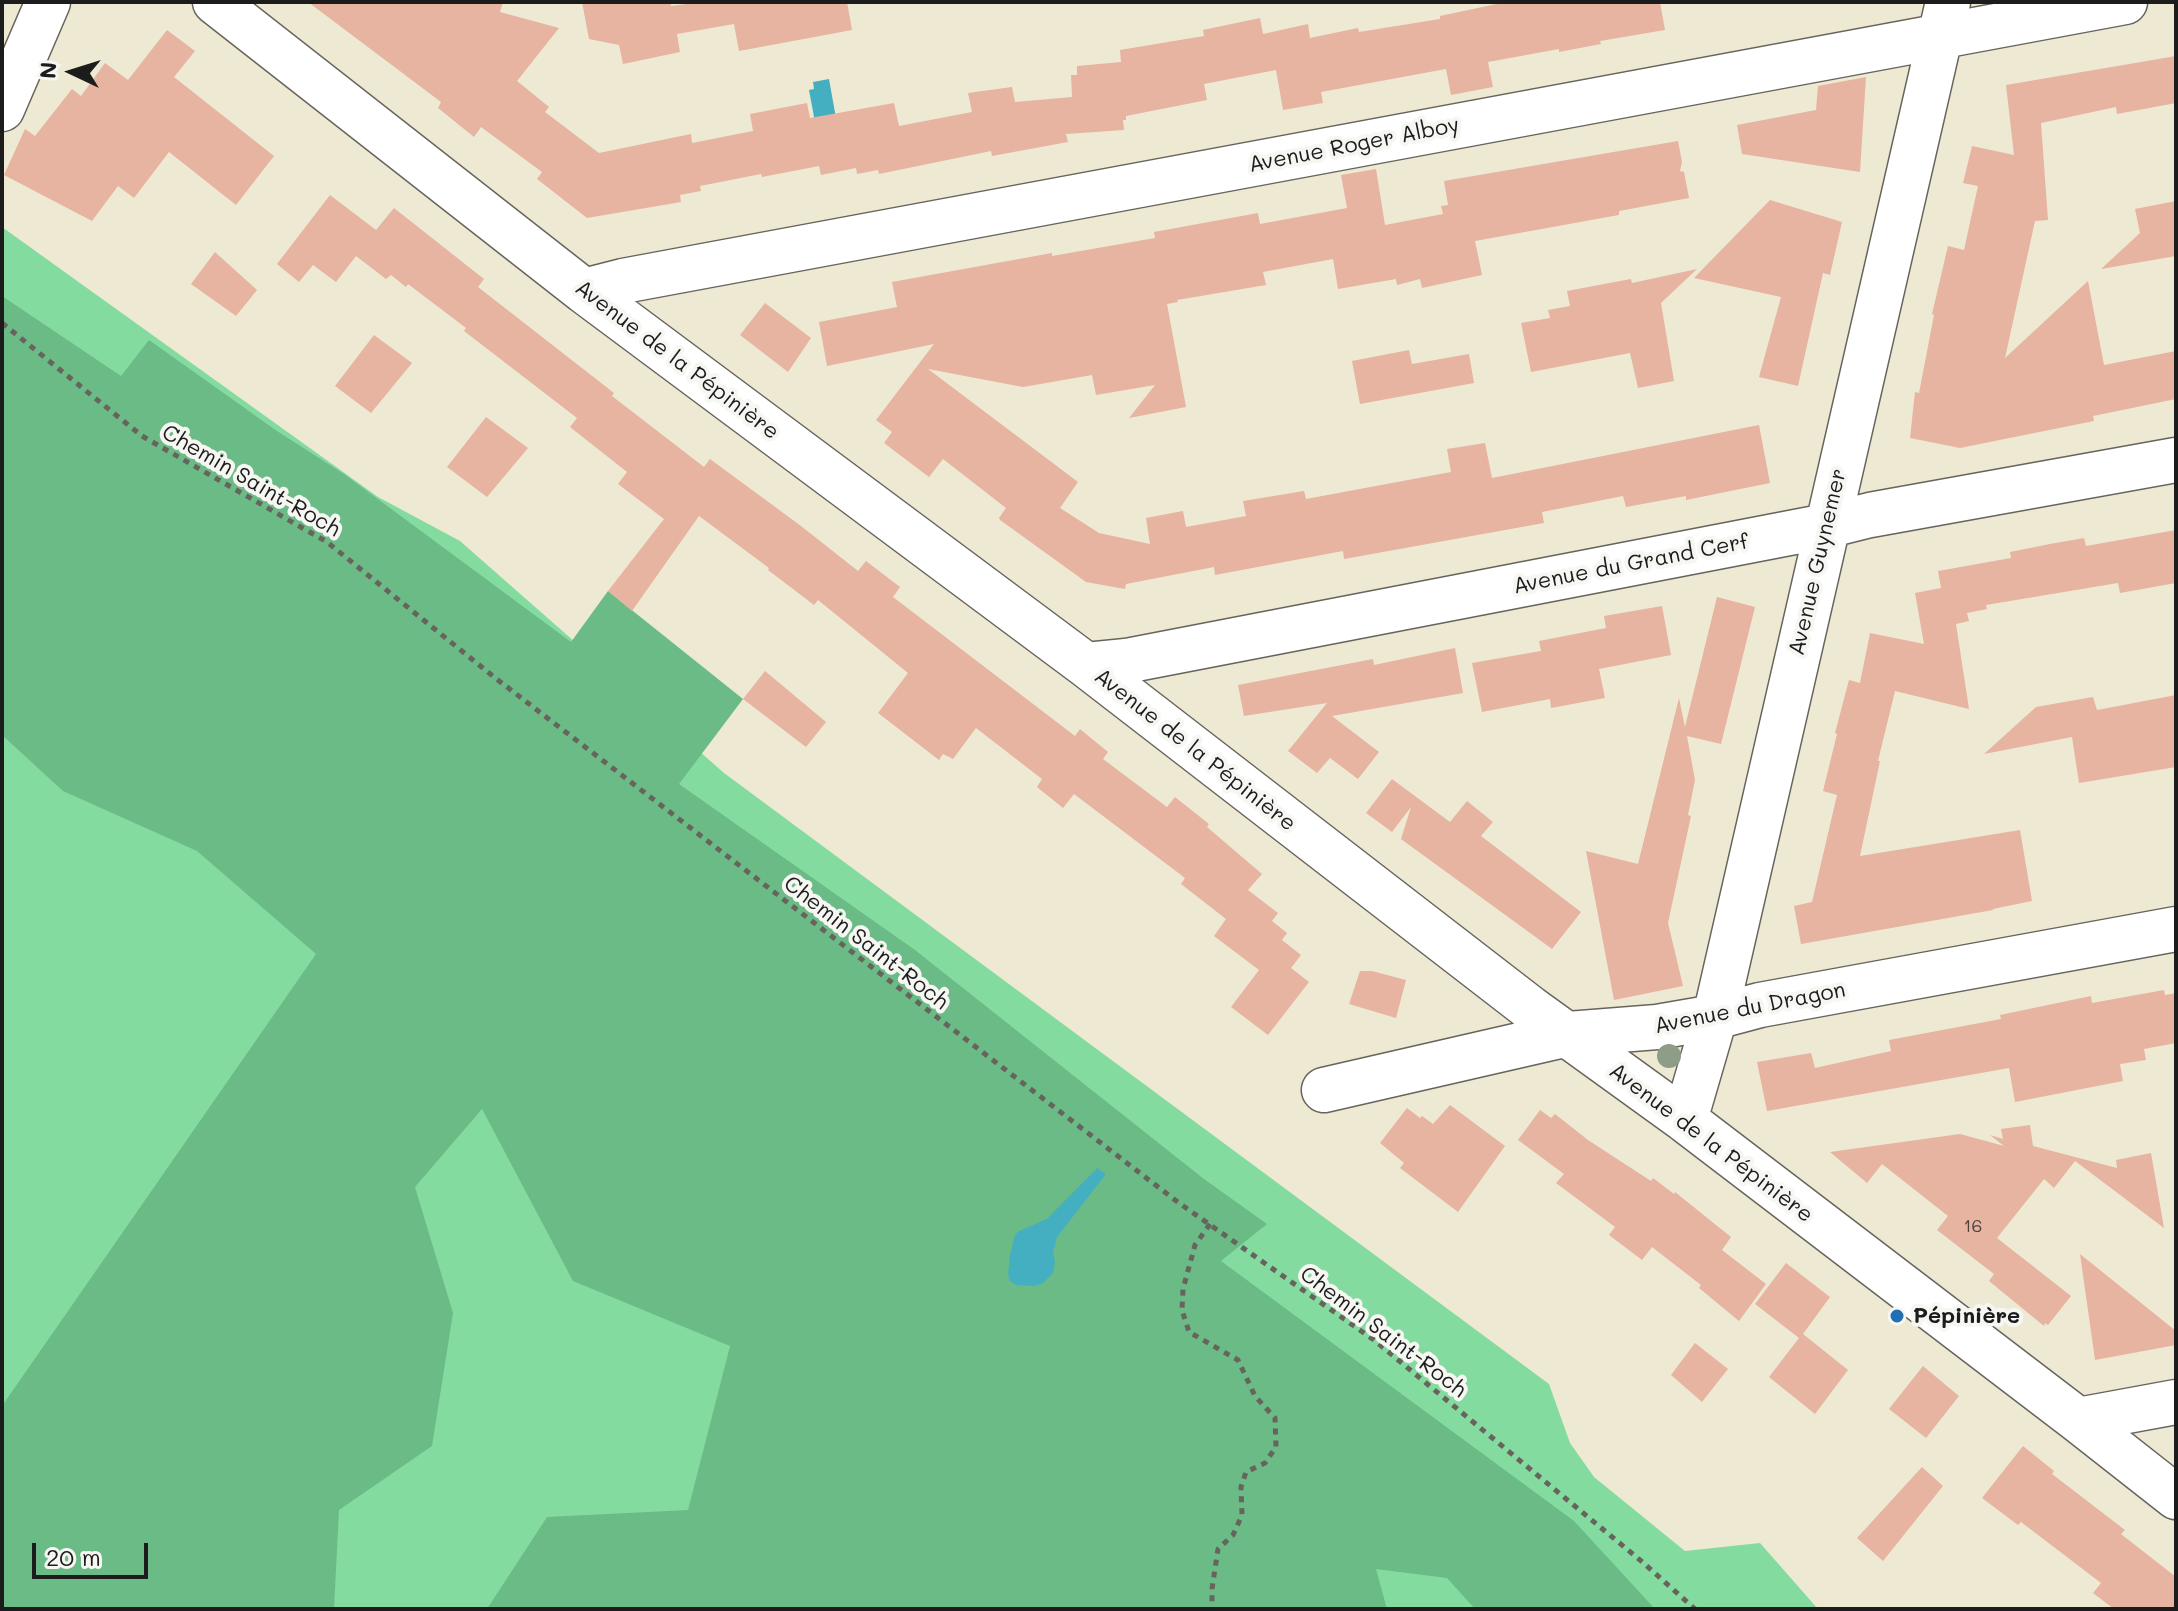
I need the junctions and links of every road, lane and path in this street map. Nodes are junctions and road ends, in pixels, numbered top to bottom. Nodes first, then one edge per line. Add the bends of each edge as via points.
1 (48, 2) edge
2 (215, 2) edge
3 (2125, 2) edge
4 (1944, 19) edge
5 (2, 109) edge
6 (584, 291) junction
7 (2, 323) edge
8 (2176, 460) edge
9 (1826, 526) junction
10 (1086, 665) junction
11 (2176, 929) edge
12 (1715, 1017) junction
13 (1568, 1034) junction
14 (1324, 1090) dead end
15 (1685, 1120) junction
16 (1210, 1224) junction
17 (2176, 1402) edge
18 (2078, 1420) junction
19 (2176, 1497) edge
20 (1212, 1609) edge
21 (1695, 1609) edge

1 - 5 street
2 - 6 street, Avenue de la Pépinière
3 - 4 street, Avenue Roger Alboy
4 - 6 street, Avenue Roger Alboy
4 - 9 street, Avenue Guynemer
6 - 10 street, Avenue de la Pépinière
7 - 16 path, Chemin Saint-Roch via 142,436 327,542 494,677
8 - 9 street, Avenue du Grand Cerf
9 - 10 street, Avenue du Grand Cerf
9 - 12 street, Avenue Guynemer
10 - 13 street, Avenue de la Pépinière
11 - 12 street, Avenue du Dragon
12 - 13 street, Avenue du Dragon
12 - 15 street, Avenue Guynemer
13 - 14 street, Avenue du Dragon
13 - 15 street, Avenue de la Pépinière
15 - 18 street, Avenue de la Pépinière
16 - 20 path via 1195,1245 1182,1310 1189,1332 1238,1360 1255,1396 1275,1418 1276,1447 1265,1463 1246,1472 1242,1515 1233,1535 1218,1549
16 - 21 path, Chemin Saint-Roch via 1374,1340
17 - 18 street
18 - 19 street, Avenue de la Pépinière

